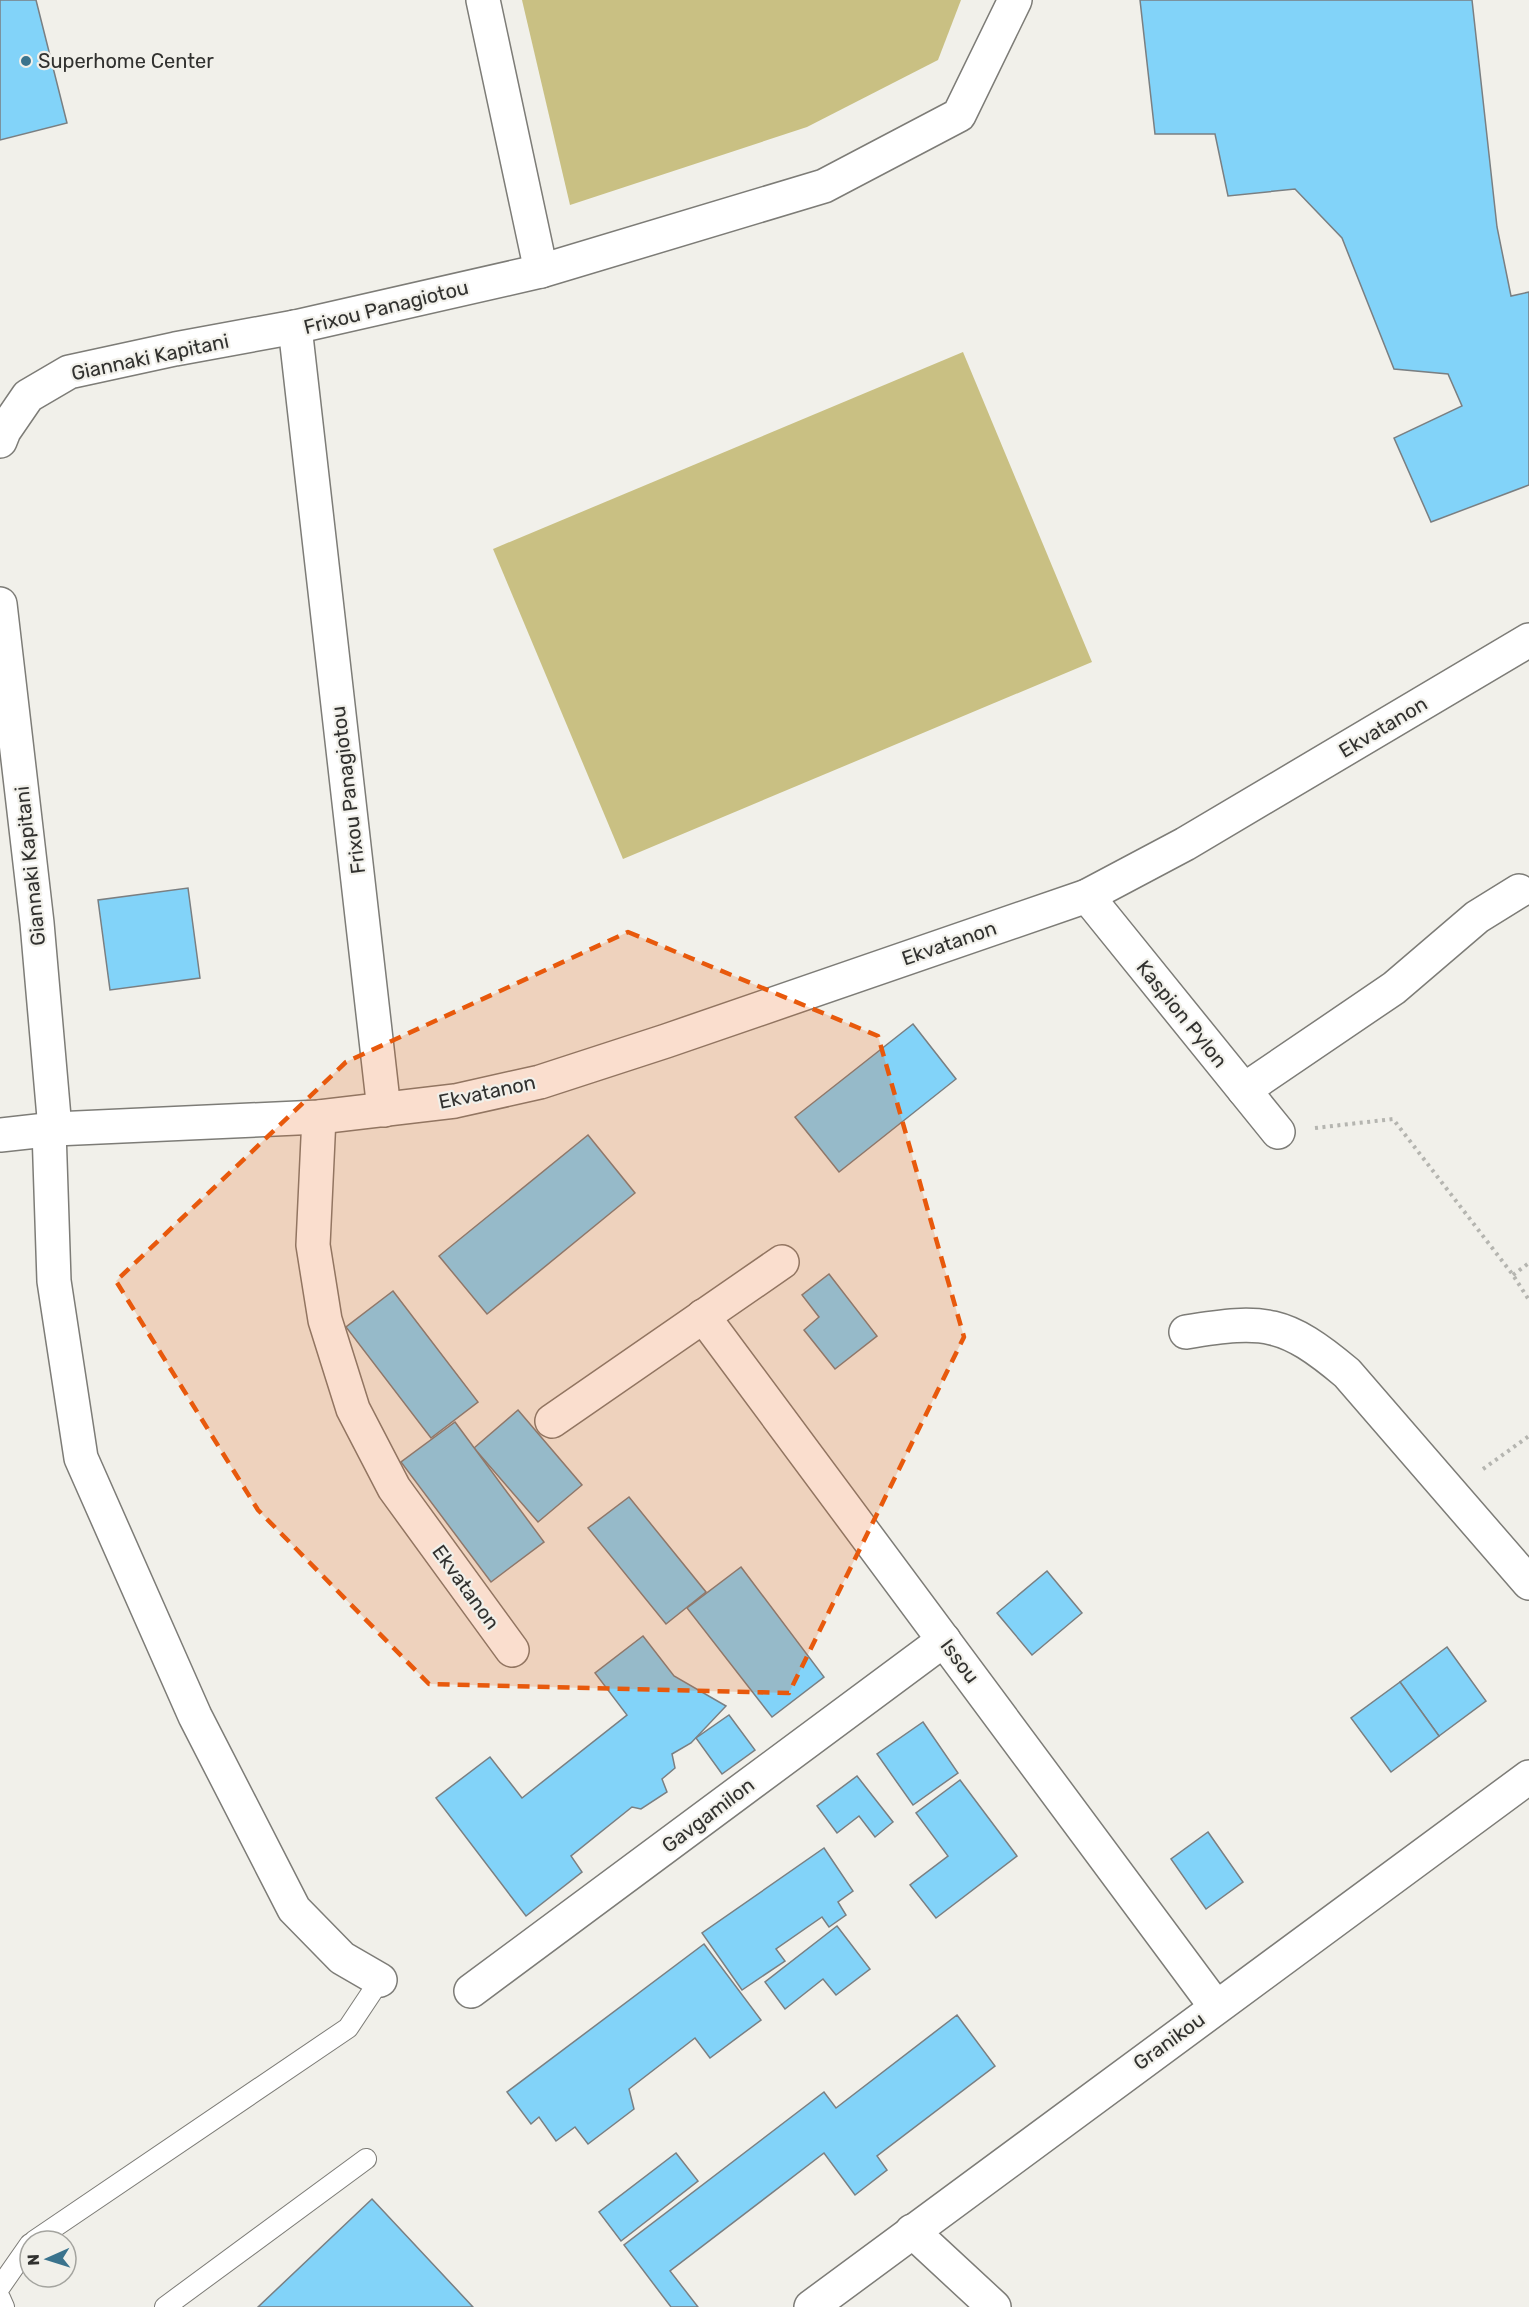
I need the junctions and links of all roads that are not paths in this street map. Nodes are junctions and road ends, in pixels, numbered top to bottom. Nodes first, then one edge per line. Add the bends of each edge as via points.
1 (483, 0) edge
2 (1015, 0) edge
3 (541, 271) junction
4 (294, 327) junction
5 (0, 441) edge
6 (0, 604) edge
7 (1529, 640) edge
8 (1519, 891) dead end
9 (1087, 896) junction
10 (1244, 1090) junction
11 (384, 1110) junction
12 (319, 1117) junction
13 (52, 1129) junction
14 (1278, 1132) road end
15 (0, 1135) edge
16 (782, 1262) dead end
17 (704, 1316) junction
18 (1186, 1332) dead end
19 (552, 1421) dead end
20 (1529, 1583) edge
21 (944, 1640) junction
22 (512, 1650) dead end
23 (1529, 1777) edge
24 (380, 1980) joint
25 (471, 1991) dead end
26 (1216, 2007) junction
27 (366, 2159) dead end
28 (52, 2229) edge
29 (912, 2231) junction
30 (18, 2261) edge
31 (0, 2287) edge
32 (0, 2298) edge
33 (4, 2307) edge
34 (165, 2307) edge
35 (811, 2307) edge
36 (994, 2307) edge

1 - 3 street
2 - 3 street, Frixou Panagiotou via 959,115 824,186
3 - 4 street, Frixou Panagiotou
4 - 5 street, Giannaki Kapitani via 69,372 28,396
4 - 11 street, Frixou Panagiotou
6 - 13 street, Giannaki Kapitani via 37,923
7 - 9 street, Ekvatanon via 1185,844
8 - 10 street via 1477,917 1394,988
9 - 10 street, Kaspion Pylon
9 - 11 street, Ekvatanon via 540,1082 455,1101
10 - 14 street, Kaspion Pylon
11 - 12 street, Ekvatanon
12 - 13 street, Ekvatanon
12 - 22 street, Ekvatanon via 313,1245 326,1320 353,1409 394,1488
13 - 15 street, Ekvatanon
13 - 24 street, Giannaki Kapitani via 54,1281 81,1458 195,1716 294,1909 342,1958
16 - 17 street
17 - 19 street
17 - 21 street, Issou
18 - 20 street via 1259,1325 1284,1330 1317,1348 1347,1373
21 - 25 street, Gavgamilon
21 - 26 street, Issou
23 - 26 street, Granikou
24 - 28 lane via 348,2028
26 - 29 street, Granikou
27 - 34 lane
29 - 35 street, Granikou
29 - 36 street
30 - 31 lane
32 - 33 lane

